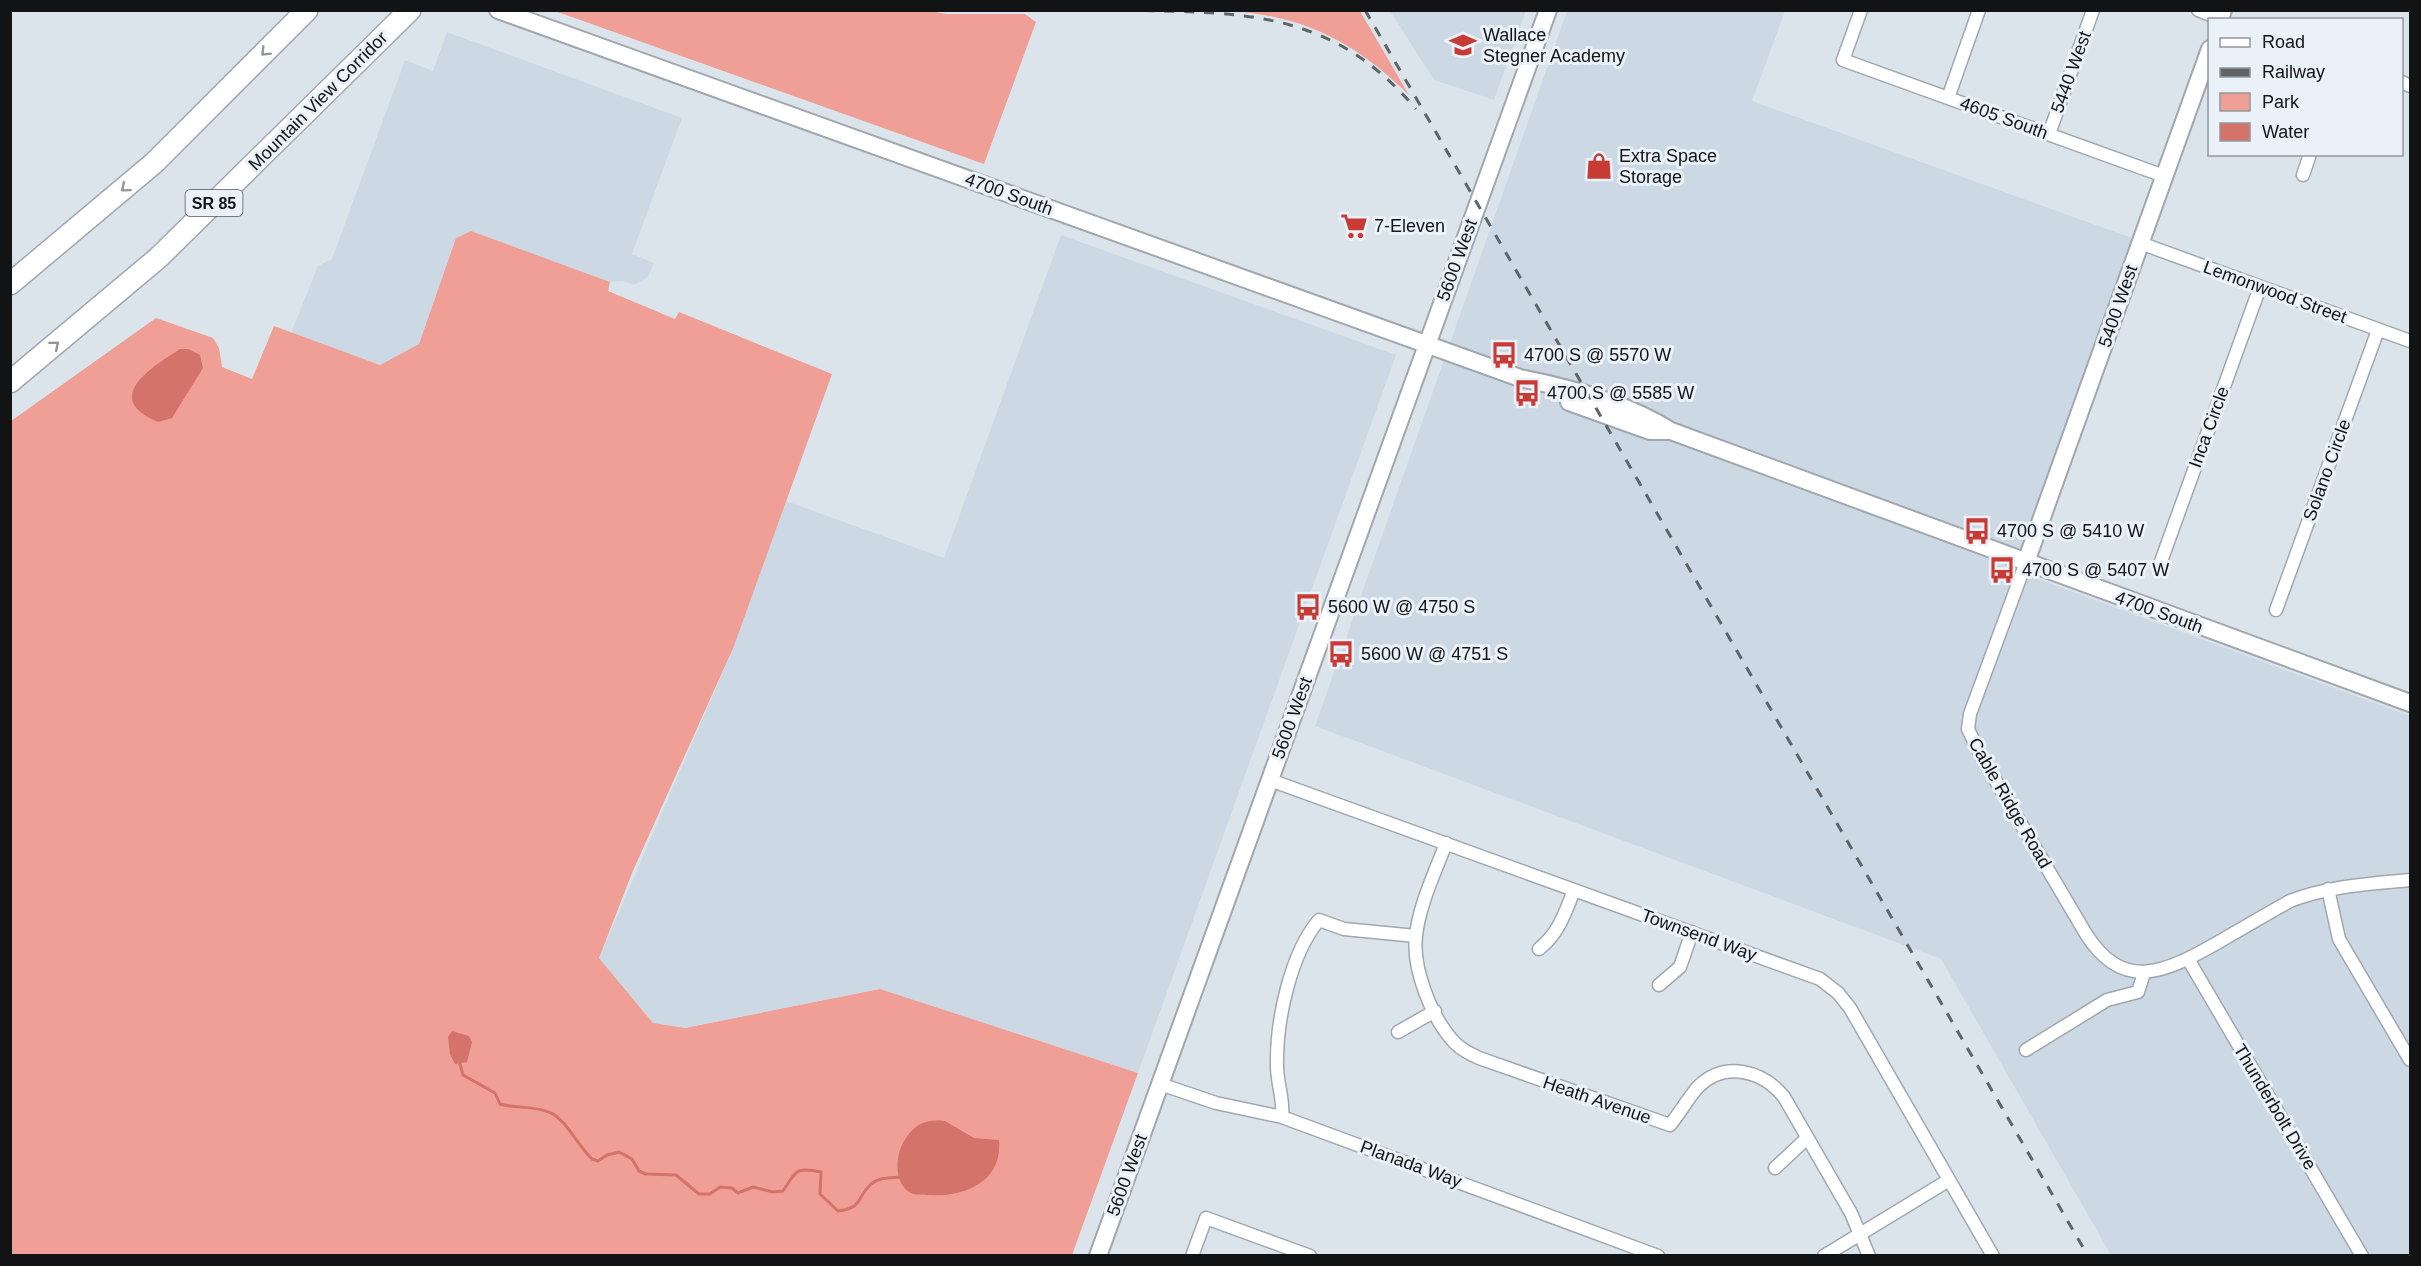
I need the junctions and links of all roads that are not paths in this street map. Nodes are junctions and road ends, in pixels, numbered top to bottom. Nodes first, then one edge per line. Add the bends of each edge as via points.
1 (307, 10) edge
2 (498, 10) edge
3 (1548, 10) edge
4 (1860, 10) edge
5 (1979, 10) edge
6 (2094, 10) edge
7 (2198, 10) edge
8 (408, 12) edge
9 (2222, 17) edge
10 (2208, 55) edge
11 (1948, 98) junction
12 (2049, 134) junction
13 (2309, 156) edge
14 (2303, 175) dead end
15 (2164, 176) junction
16 (2140, 243) junction
17 (10, 284) edge
18 (2260, 286) junction
19 (2378, 330) junction
20 (2410, 341) edge
21 (1426, 345) junction
22 (10, 382) edge
23 (2026, 562) junction
24 (2159, 567) dead end
25 (2276, 610) dead end
26 (2410, 702) edge
27 (1270, 780) junction
28 (1446, 843) junction
29 (2410, 880) edge
30 (2328, 889) junction
31 (1574, 890) junction
32 (1692, 932) junction
33 (1416, 936) junction
34 (1539, 949) dead end
35 (2188, 959) junction
36 (2144, 973) junction
37 (1659, 985) dead end
38 (1435, 1011) junction
39 (1398, 1032) dead end
40 (2026, 1050) dead end
41 (2410, 1060) edge
42 (1160, 1084) junction
43 (1282, 1117) junction
44 (1807, 1138) junction
45 (1775, 1168) dead end
46 (1949, 1180) junction
47 (1862, 1234) junction
48 (1098, 1256) edge
49 (1192, 1256) edge
50 (1310, 1256) edge
51 (1658, 1256) edge
52 (1824, 1256) edge
53 (1869, 1256) edge
54 (1993, 1256) edge
55 (2362, 1256) edge

1 -> 17 highway via 154,163
2 - 21 main road, 4700 South
3 - 21 main road, 5600 West
4 - 11 street, 4605 South via 1843,60
5 - 11 street
6 - 12 street, 5440 West
7 - 9 street
22 -> 8 highway, Mountain View Corridor / SR 85 via 158,258
10 - 15 main road, 5400 West
11 - 12 street, 4605 South
12 - 15 street, 4605 South
13 - 14 street
15 - 16 main road, 5400 West
16 - 18 street, Lemonwood Street
16 - 23 main road, 5400 West
18 - 19 street, Lemonwood Street
18 - 24 street, Inca Circle
19 - 20 street, Lemonwood Street
19 - 25 street, Solano Circle
21 - 23 main road, 4700 South via 1650,431 1671,431
21 - 27 main road, 5600 West
23 - 26 main road, 4700 South
23 - 36 street, Cable Ridge Road via 1970,714 1968,729 2095,947 2119,966
27 - 28 street, Townsend Way
27 - 42 main road, 5600 West
28 - 31 street, Townsend Way
28 - 33 street, Heath Avenue
29 - 30 street
30 - 35 street via 2289,901
30 - 41 street via 2339,939
31 - 32 street, Townsend Way
31 - 34 street via 1561,925
32 - 37 street via 1680,967
32 - 46 street, Townsend Way via 1806,973 1838,993
33 - 38 street, Heath Avenue via 1420,972
33 - 43 street via 1344,929 1319,920 1307,934 1281,1007 1277,1070 1284,1100
35 - 36 street via 2168,969
35 - 55 street, Thunderbolt Drive
36 - 40 street via 2138,992 2108,1000
38 - 39 street
38 - 44 street, Heath Avenue via 1453,1041 1468,1053 1670,1125 1710,1077 1731,1072 1756,1074 1784,1097
42 - 43 street, Planada Way via 1216,1103
42 - 48 main road, 5600 West
43 - 51 street, Planada Way
44 - 45 street
44 - 47 street, Heath Avenue
46 - 47 street
46 - 54 street, Townsend Way
47 - 52 street
47 - 53 street, Heath Avenue
49 - 50 street via 1206,1218

